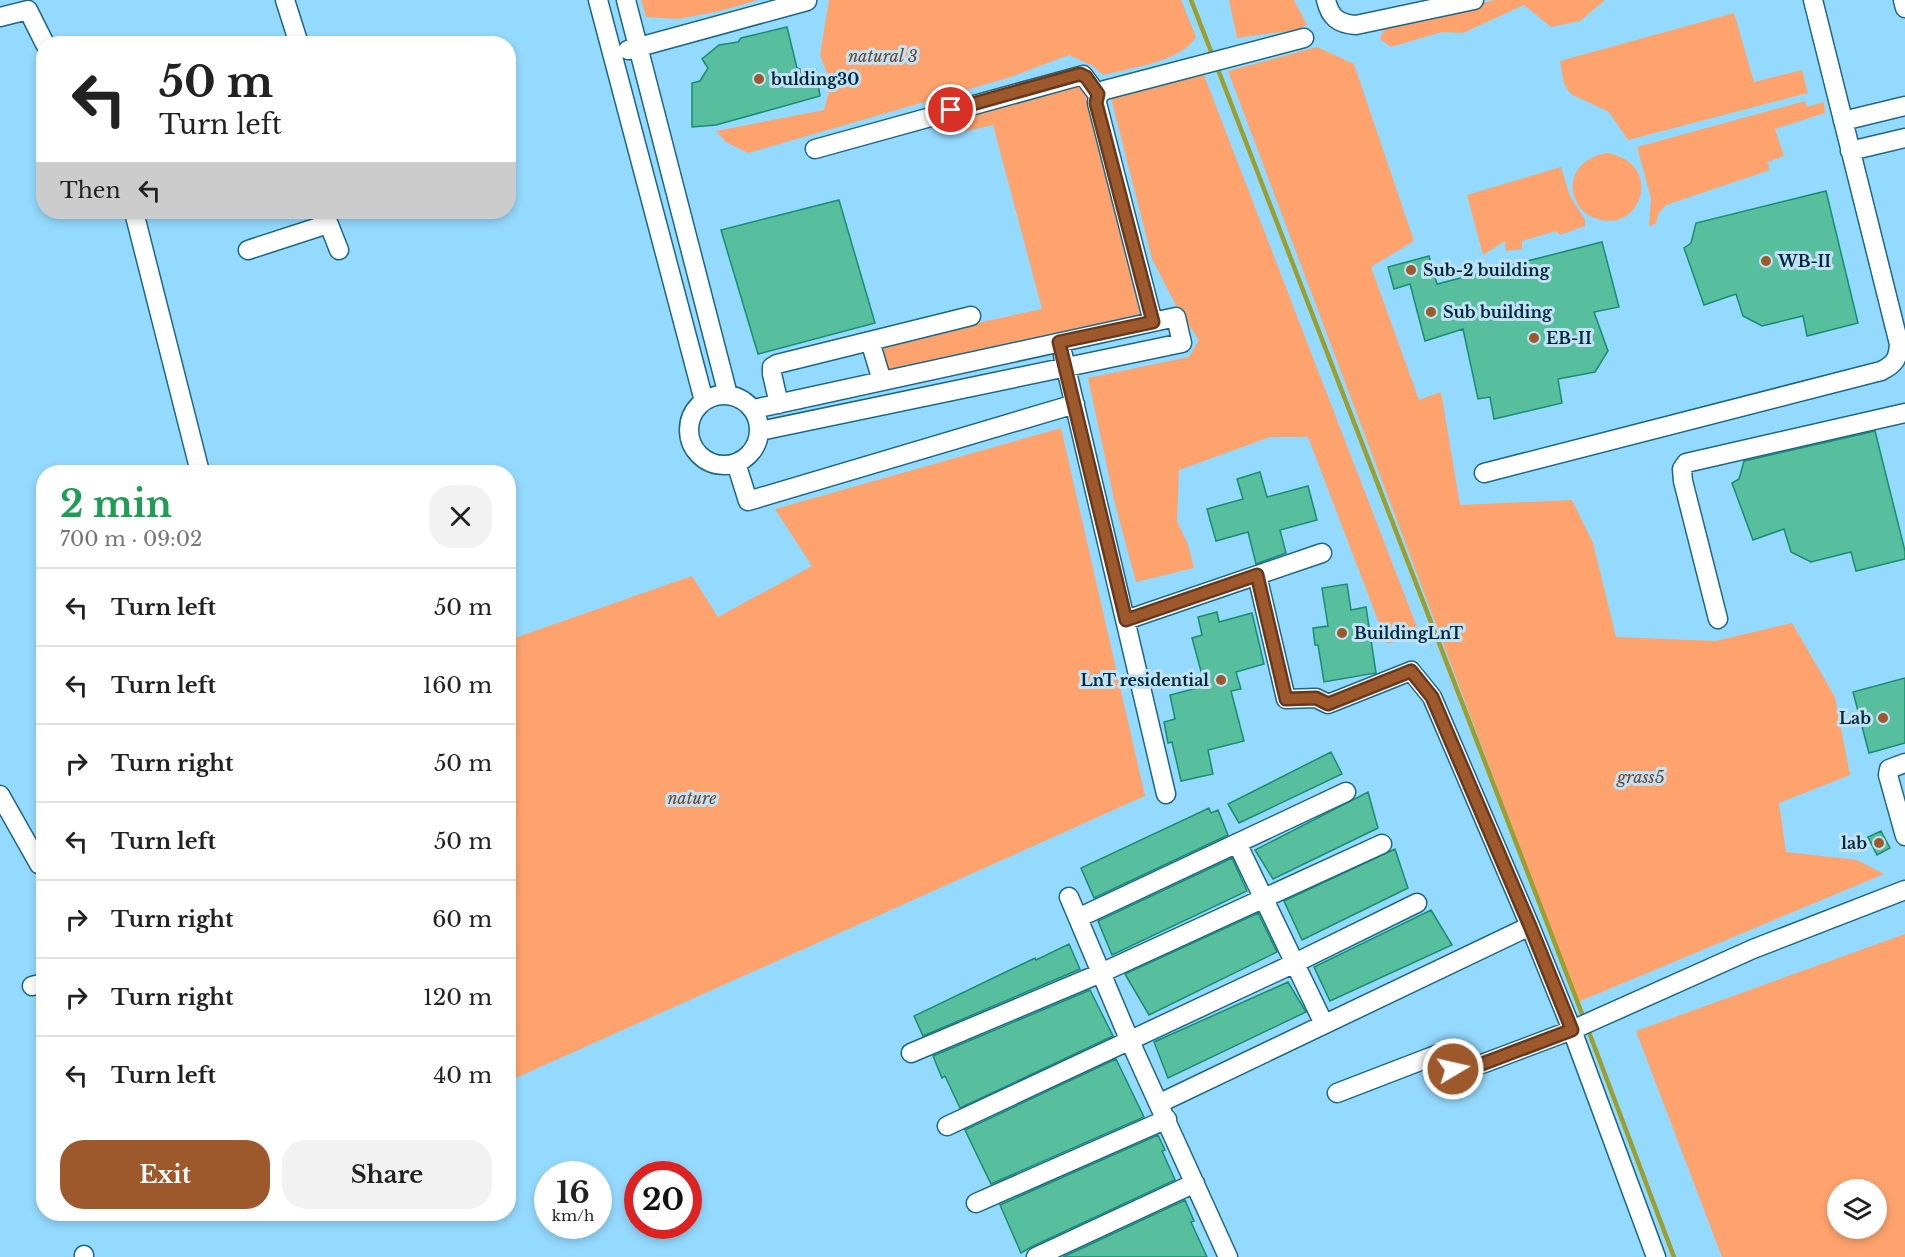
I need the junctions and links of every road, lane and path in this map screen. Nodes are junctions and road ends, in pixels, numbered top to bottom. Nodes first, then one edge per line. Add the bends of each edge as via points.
1 (285, 0) edge
2 (598, 0) edge
3 (626, 0) edge
4 (1326, 0) edge
5 (1474, 0) edge
6 (1813, 0) edge
7 (1903, 0) edge
8 (807, 1) edge
9 (1905, 8) edge
10 (0, 17) edge
11 (41, 36) edge
12 (296, 36) edge
13 (1304, 38) dead end
14 (638, 48) junction
15 (612, 55) junction
16 (1098, 94) junction
17 (1905, 106) edge
18 (1843, 121) junction
19 (1905, 138) edge
20 (815, 149) dead end
21 (1851, 151) junction
22 (136, 219) edge
23 (324, 219) edge
24 (326, 219) edge
25 (248, 250) dead end
26 (339, 250) dead end
27 (970, 316) dead end
28 (1153, 322) junction
29 (870, 341) junction
30 (1059, 342) junction
31 (1066, 367) junction
32 (882, 381) junction
33 (728, 395) junction
34 (704, 401) junction
35 (779, 404) junction
36 (1075, 404) junction
37 (754, 409) junction
38 (1905, 413) edge
39 (760, 431) junction
40 (736, 463) junction
41 (198, 465) edge
42 (1484, 473) dead end
43 (1322, 553) dead end
44 (1257, 575) junction
45 (1718, 619) dead end
46 (1126, 620) junction
47 (1905, 763) edge
48 (1347, 792) dead end
49 (1166, 794) dead end
50 (0, 795) edge
51 (1905, 836) edge
52 (1237, 843) junction
53 (1382, 844) dead end
54 (36, 859) edge
55 (1905, 890) edge
56 (1069, 897) dead end
57 (1264, 898) junction
58 (1417, 903) dead end
59 (1078, 918) junction
60 (1530, 926) junction
61 (1295, 963) junction
62 (1101, 973) junction
63 (1324, 1024) junction
64 (1572, 1030) junction
65 (1130, 1039) junction
66 (911, 1053) dead end
67 (1337, 1093) dead end
68 (1163, 1111) junction
69 (947, 1126) dead end
70 (1195, 1183) junction
71 (976, 1203) dead end
72 (1036, 1257) edge
73 (1228, 1257) edge
74 (1656, 1257) edge

1 - 12 street
2 - 15 street
3 - 14 street
4 - 5 street via 1334,19 1356,26
6 - 18 street
7 - 9 street
8 - 14 street
10 - 11 street via 28,10
13 - 16 street
14 - 15 street
14 - 33 street
15 - 34 street
16 - 20 street via 1080,74
16 - 28 street via 1096,103
17 - 18 street
18 - 21 street
19 - 21 street
21 - 42 street via 1899,344 1892,366
22 - 41 street
23 - 25 street
24 - 26 street
27 - 29 street
28 - 30 street
28 - 31 street via 1176,317 1182,343
29 - 32 street
29 - 35 street via 772,367
30 - 31 street
30 - 32 street
31 - 36 street
31 - 39 street
32 - 35 street
33 - 34 street
33 - 37 street via 746,401
34 - 40 street via 690,419 690,441 705,460 717,465
35 - 37 street
36 - 40 street via 748,501
36 - 46 street
37 - 39 street
38 - 45 street via 1686,462 1683,481
39 - 40 street via 751,454
43 - 44 street
44 - 46 street
44 - 60 street via 1286,699 1316,698 1328,704 1411,671 1432,697
46 - 49 street
47 - 51 street via 1889,769 1888,775
48 - 52 street
50 - 54 street
52 - 57 street
52 - 59 street
53 - 57 street
55 - 64 street via 1753,949
56 - 59 street
57 - 61 street
57 - 62 street
58 - 61 street
59 - 62 street
60 - 63 street
60 - 64 street
61 - 63 street
61 - 65 street
62 - 65 street
62 - 66 street
63 - 68 street
64 - 67 street via 1466,1070 1453,1069 1441,1053
64 - 74 street
65 - 68 street
65 - 69 street
68 - 70 street
68 - 71 street
70 - 72 street
70 - 73 street

